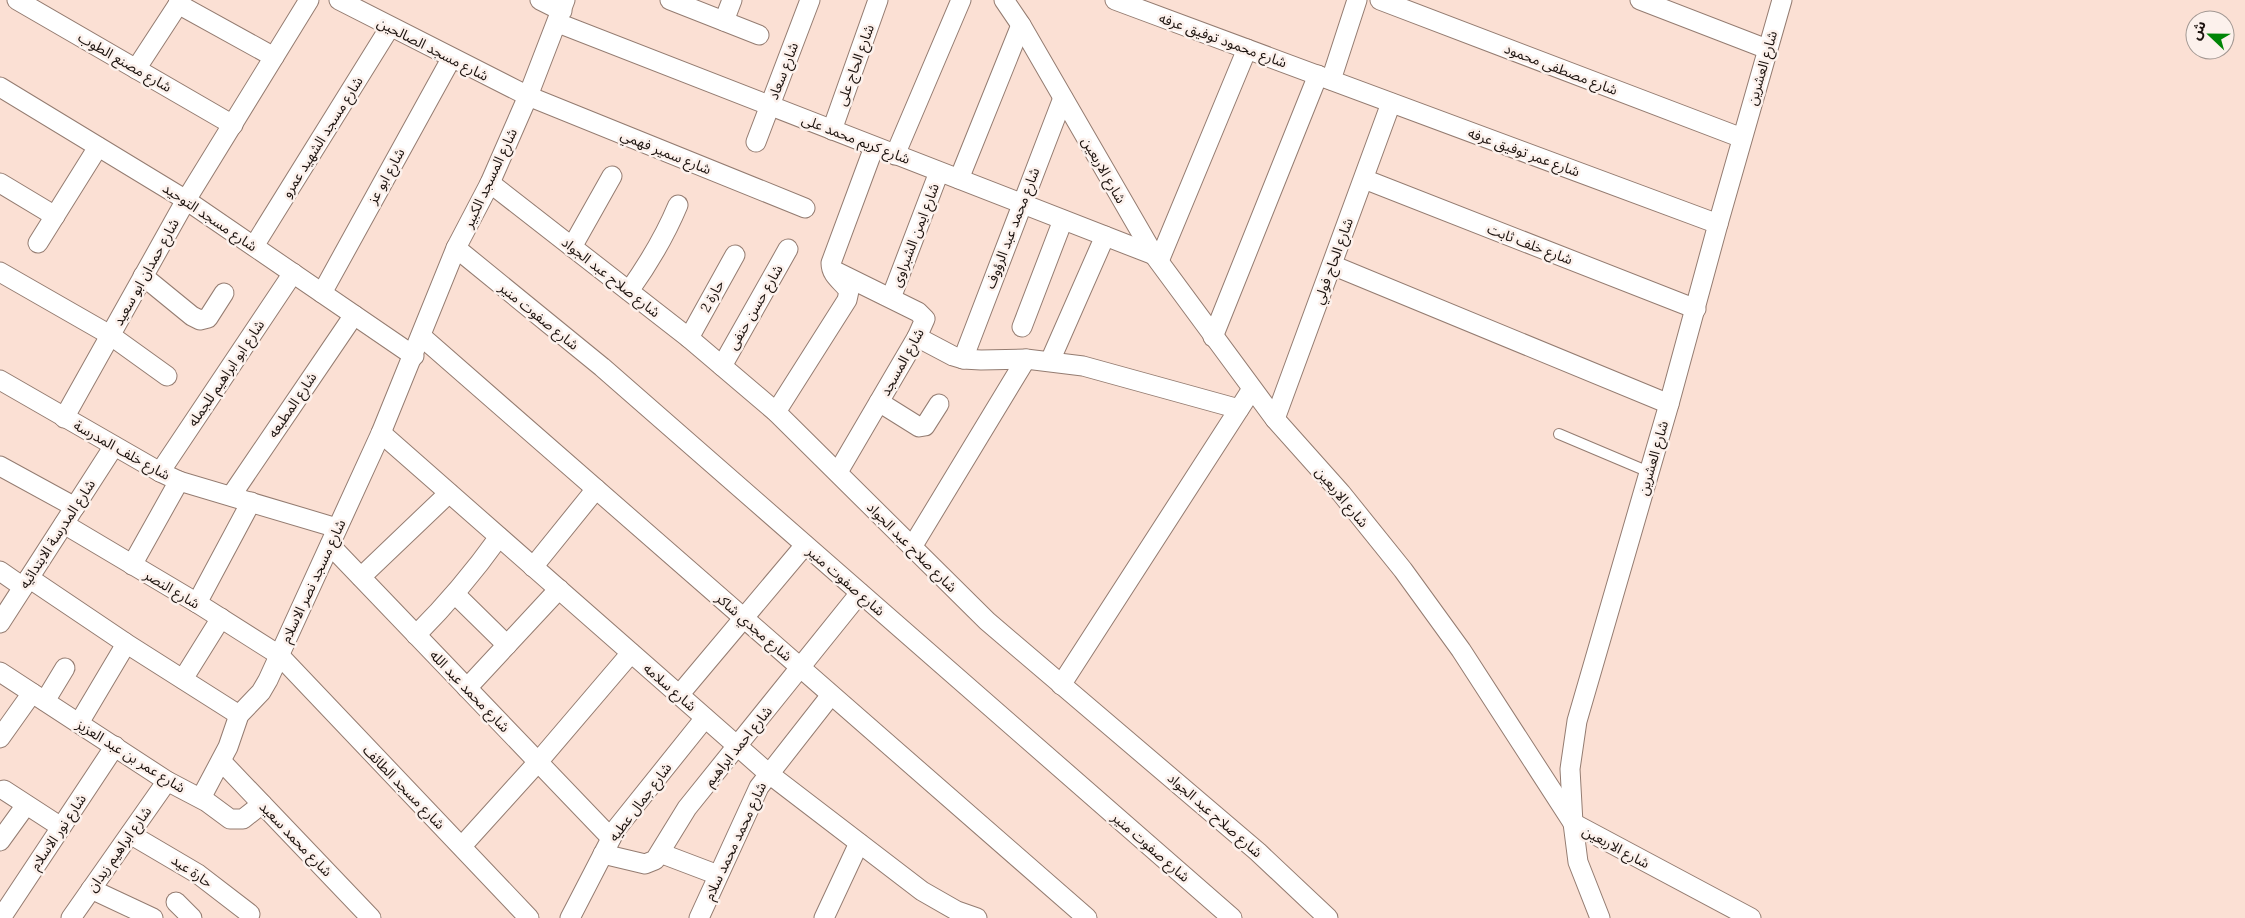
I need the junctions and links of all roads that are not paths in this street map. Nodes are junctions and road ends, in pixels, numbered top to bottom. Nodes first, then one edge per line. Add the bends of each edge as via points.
1 (17, 0) edge
2 (309, 0) edge
3 (339, 0) edge
4 (540, 0) edge
5 (670, 0) edge
6 (732, 0) edge
7 (810, 0) edge
8 (878, 0) edge
9 (961, 0) edge
10 (1004, 0) edge
11 (1115, 0) edge
12 (1358, 0) edge
13 (1380, 0) edge
14 (1640, 0) edge
15 (1782, 0) edge
16 (180, 2) edge
17 (562, 11) edge
18 (724, 21) junction
19 (1021, 25) junction
20 (390, 27) junction
21 (759, 35) dead end
22 (1247, 49) junction
23 (1767, 49) junction
24 (274, 57) junction
25 (451, 59) junction
26 (136, 69) junction
27 (1324, 78) junction
28 (0, 87) edge
29 (528, 96) junction
30 (1063, 98) junction
31 (1392, 103) junction
32 (770, 106) junction
33 (233, 124) junction
34 (832, 130) junction
35 (1742, 138) junction
36 (756, 142) dead end
37 (98, 146) junction
38 (874, 146) junction
39 (896, 155) junction
40 (939, 172) junction
41 (612, 176) dead end
42 (959, 179) junction
43 (1364, 179) junction
44 (0, 183) edge
45 (490, 183) junction
46 (186, 200) junction
47 (678, 204) dead end
48 (1022, 204) junction
49 (805, 208) dead end
50 (55, 216) junction
51 (1062, 220) junction
52 (1718, 224) junction
53 (1105, 236) junction
54 (38, 242) dead end
55 (254, 246) junction
56 (572, 247) junction
57 (456, 248) junction
58 (788, 249) dead end
59 (735, 255) dead end
60 (1156, 258) junction
61 (1332, 265) junction
62 (831, 269) junction
63 (0, 272) edge
64 (293, 273) junction
65 (144, 276) junction
66 (629, 291) junction
67 (224, 293) dead end
68 (322, 293) junction
69 (891, 298) junction
70 (1696, 309) junction
71 (354, 315) junction
72 (1022, 327) dead end
73 (110, 335) junction
74 (422, 336) junction
75 (917, 337) junction
76 (1213, 337) junction
77 (689, 338) junction
78 (414, 356) junction
79 (962, 358) junction
80 (1026, 359) junction
81 (1050, 361) junction
82 (722, 366) junction
83 (167, 376) dead end
84 (0, 380) edge
85 (1252, 389) junction
86 (879, 402) junction
87 (939, 404) dead end
88 (1669, 404) junction
89 (1239, 409) junction
90 (776, 412) junction
91 (64, 418) junction
92 (1275, 419) junction
93 (381, 433) junction
94 (1559, 434) dead end
95 (114, 446) junction
96 (0, 466) edge
97 (160, 472) junction
98 (838, 472) junction
99 (1649, 472) junction
100 (179, 481) junction
101 (596, 489) junction
102 (449, 493) junction
103 (231, 496) junction
104 (251, 502) junction
105 (75, 507) junction
106 (64, 524) junction
107 (334, 537) junction
108 (499, 537) junction
109 (805, 545) junction
110 (912, 547) junction
111 (132, 565) junction
112 (533, 567) junction
113 (0, 571) edge
114 (361, 577) junction
115 (26, 583) junction
116 (559, 589) junction
117 (860, 593) junction
118 (455, 594) junction
119 (197, 603) junction
120 (221, 618) junction
121 (743, 618) junction
122 (0, 622) edge
123 (416, 635) junction
124 (124, 642) junction
125 (507, 645) junction
126 (631, 652) junction
127 (279, 655) junction
128 (65, 668) dead end
129 (800, 668) junction
130 (0, 672) edge
131 (183, 679) junction
132 (1062, 685) junction
133 (467, 688) junction
134 (679, 695) junction
135 (831, 695) junction
136 (38, 697) junction
137 (239, 716) junction
138 (705, 718) junction
139 (79, 723) junction
140 (0, 738) edge
141 (115, 746) junction
142 (737, 746) junction
143 (220, 761) junction
144 (538, 762) junction
145 (768, 773) junction
146 (167, 781) junction
147 (4, 790) dead end
148 (201, 798) junction
149 (26, 804) junction
150 (262, 804) junction
151 (1573, 823) junction
152 (61, 827) junction
153 (130, 834) junction
154 (0, 841) edge
155 (859, 843) junction
156 (462, 846) junction
157 (607, 846) junction
158 (660, 852) junction
159 (718, 876) junction
160 (91, 889) junction
161 (176, 902) dead end
162 (250, 914) dead end
163 (955, 914) edge
164 (1224, 916) edge
165 (0, 918) edge
166 (71, 918) edge
167 (153, 918) edge
168 (192, 918) edge
169 (371, 918) edge
170 (529, 918) edge
171 (570, 918) edge
172 (699, 918) edge
173 (824, 918) edge
174 (977, 918) edge
175 (1087, 918) edge
176 (1328, 918) edge
177 (1600, 918) edge
178 (1751, 918) edge

1 - 26 street, شارع مصنع الطوب
2 - 24 street, شارع حمدان ابو سعيد
3 - 20 street, شارع مسجد الصالحين
4 - 17 street, شارع كريم محمد على
5 - 18 street
6 - 18 street
7 - 32 street, شارع سعاد
8 - 34 street, شارع الحاج على
9 - 39 street
10 - 19 street, شارع الاربعين
11 - 22 street, شارع محمود توفيق عرفه
12 - 27 street
13 - 35 street, شارع مصطفى محمود
14 - 23 street
15 - 23 street, شارع العشرين
16 - 24 street
16 - 26 street
17 - 29 street, شارع المسجد الكبير
17 - 32 street, شارع كريم محمد على
18 - 21 street
19 - 30 street, شارع الاربعين
19 - 42 street
20 - 25 street, شارع مسجد الصالحين
20 - 55 street, شارع مسجد الشهيد عمرو
22 - 27 street, شارع محمود توفيق عرفه
22 - 60 street
23 - 35 street, شارع العشرين
24 - 33 street, شارع حمدان ابو سعيد
25 - 29 street, شارع مسجد الصالحين
25 - 68 street, شارع ابو عز
26 - 33 street, شارع مصنع الطوب
27 - 31 street, شارع عمر توفيق عرفه
27 - 76 street
28 - 37 street, شارع مسجد التوحيد
29 - 45 street, شارع المسجد الكبير
29 - 49 street, شارع سمير فهمي
30 - 48 street, شارع محمد عبد الرؤوف
30 - 60 street, شارع الاربعين
31 - 43 street, شارع الحاج فولي
31 - 52 street, شارع عمر توفيق عرفه
32 - 34 street, شارع كريم محمد على
32 - 36 street, شارع سعاد
33 - 46 street, شارع حمدان ابو سعيد
34 - 38 street, شارع كريم محمد على
35 - 52 street, شارع العشرين
37 - 46 street, شارع مسجد التوحيد
37 - 50 street
38 - 39 street, شارع كريم محمد على
38 - 62 street
39 - 40 street, شارع كريم محمد على
40 - 42 street, شارع كريم محمد على
40 - 69 street, شارع ايمن الشبراوى
41 - 56 street
42 - 48 street, شارع كريم محمد على
43 - 61 street, شارع الحاج فولي
43 - 70 street, شارع خلف ثابت
44 - 50 street
45 - 56 street, شارع صلاح عبد الجواد
45 - 57 street, شارع المسجد الكبير
46 - 55 street, شارع مسجد التوحيد
46 - 65 street, شارع حمدان ابو سعيد
47 - 66 street via 649,264
48 - 51 street, شارع كريم محمد على
48 - 79 street, شارع محمد عبد الرؤوف
50 - 54 street
51 - 53 street, شارع كريم محمد على
51 - 72 street
52 - 70 street, شارع العشرين
53 - 60 street, شارع كريم محمد على
53 - 81 street
55 - 64 street, شارع مسجد التوحيد
56 - 66 street, شارع صلاح عبد الجواد
57 - 74 street, شارع المسجد الكبير
57 - 109 street, شارع صفوت منير via 602,367
58 - 82 street, شارع حسن حنفى
59 - 77 street, حارة 2
60 - 76 street, شارع الاربعين
61 - 88 street
61 - 92 street, شارع الحاج فولي
62 - 69 street, شارع المسجد
62 - 90 street via 849,291 847,300
63 - 73 street
64 - 68 street, شارع مسجد التوحيد
64 - 97 street, شارع ابو ابراهيم للجمله
65 - 67 street via 200,320 208,318
65 - 73 street, شارع حمدان ابو سعيد
66 - 77 street, شارع صلاح عبد الجواد
68 - 71 street, شارع مسجد التوحيد
69 - 75 street, شارع المسجد via 923,315 925,319
70 - 88 street, شارع العشرين
71 - 78 street, شارع مسجد التوحيد
71 - 103 street, شارع المطبعه
73 - 83 street
73 - 91 street, شارع حمدان ابو سعيد
74 - 78 street, شارع المسجد الكبير
74 - 101 street, شارع مجدي شاكر
75 - 79 street
75 - 86 street, شارع المسجد
76 - 85 street, شارع الاربعين
77 - 82 street, شارع صلاح عبد الجواد
78 - 93 street, شارع مسجد نصر الاسلام
79 - 80 street
80 - 81 street
80 - 110 street
81 - 89 street via 1083,366
82 - 90 street, شارع صلاح عبد الجواد
84 - 91 street, شارع خلف المدرسة
85 - 89 street
85 - 92 street, شارع الاربعين
86 - 87 street via 919,427 925,426
86 - 98 street, شارع المسجد
88 - 99 street, شارع العشرين
89 - 132 street
90 - 98 street, شارع صلاح عبد الجواد
91 - 95 street, شارع خلف المدرسة
92 - 151 street, شارع الاربعين via 1403,570 1450,634
93 - 102 street, شارع سلامه
93 - 107 street, شارع مسجد نصر الاسلام
94 - 99 lane
95 - 97 street, شارع خلف المدرسة
95 - 105 street, شارع المدرسة الابتدائيه
96 - 105 street
97 - 100 street, شارع خلف المدرسة
98 - 110 street, شارع صلاح عبد الجواد
99 - 151 street, شارع العشرين via 1577,721 1570,768
100 - 103 street, شارع خلف المدرسة
100 - 111 street
101 - 112 street
101 - 121 street, شارع مجدي شاكر
102 - 108 street, شارع سلامه
102 - 114 street
103 - 104 street, شارع خلف المدرسة
104 - 107 street, شارع خلف المدرسة
104 - 119 street
105 - 106 street, شارع المدرسة الابتدائيه
106 - 111 street, شارع النصر
106 - 115 street, شارع المدرسة الابتدائيه
107 - 114 street, شارع محمد عبد الله
107 - 127 street, شارع مسجد نصر الاسلام
108 - 112 street, شارع سلامه
108 - 118 street
109 - 117 street, شارع صفوت منير
109 - 121 street
110 - 132 street, شارع صلاح عبد الجواد via 987,621
111 - 119 street, شارع النصر
112 - 116 street, شارع سلامه
113 - 115 street
114 - 123 street, شارع محمد عبد الله
115 - 122 street, شارع المدرسة الابتدائيه
115 - 124 street
116 - 125 street
116 - 126 street, شارع سلامه
117 - 129 street, شارع احمد ابراهيم
117 - 164 street, شارع صفوت منير
118 - 123 street
118 - 125 street
119 - 120 street, شارع النصر
120 - 127 street, شارع النصر
120 - 131 street
121 - 129 street, شارع مجدي شاكر
121 - 134 street
123 - 133 street, شارع محمد عبد الله
124 - 131 street
124 - 139 street via 123,649
125 - 133 street
126 - 134 street, شارع سلامه
126 - 144 street
127 - 137 street, شارع مسجد نصر الاسلام via 261,692
127 - 156 street, شارع مسجد الطائف
128 - 136 street
129 - 135 street, شارع مجدي شاكر
129 - 142 street, شارع احمد ابراهيم
130 - 136 street, شارع عمر بن عبد العزيز
131 - 137 street
132 - 176 street, شارع صلاح عبد الجواد via 1258,852
133 - 144 street, شارع محمد عبد الله
134 - 138 street, شارع سلامه
135 - 145 street, شارع محمد محمد سلام
135 - 175 street, شارع مجدي شاكر
136 - 139 street, شارع عمر بن عبد العزيز
136 - 140 street
137 - 143 street, شارع مسجد نصر الاسلام
138 - 142 street, شارع سلامه
138 - 157 street, شارع جمال عطيه via 623,820
139 - 141 street, شارع عمر بن عبد العزيز
141 - 146 street, شارع عمر بن عبد العزيز
141 - 152 street, شارع نور الاسلام
142 - 145 street, شارع سلامه
142 - 158 street, شارع احمد ابراهيم via 680,818
143 - 148 street, شارع مسجد نصر الاسلام
143 - 150 street, شارع محمد سعيد
144 - 156 street
144 - 157 street, شارع محمد عبد الله
145 - 155 street, شارع سلامه
145 - 159 street, شارع محمد محمد سلام via 741,822
146 - 148 street, شارع عمر بن عبد العزيز
146 - 153 street, شارع ابراهيم زيدان
147 - 149 street
148 - 150 street, شارع عمر بن عبد العزيز via 237,821
149 - 152 street
149 - 154 street
150 - 169 street, شارع محمد سعيد
151 - 177 street, شارع العشرين via 1578,862
151 - 178 street, شارع الاربعين
152 - 165 street, شارع نور الاسلام
153 - 160 street, شارع ابراهيم زيدان
153 - 162 street, حارة عيد via 198,874
155 - 163 street, شارع سلامه
155 - 173 street
156 - 170 street, شارع مسجد الطائف
157 - 158 street via 645,864 655,860
157 - 171 street, شارع جمال عطيه
158 - 159 street
159 - 172 street, شارع محمد محمد سلام
160 - 166 street, شارع ابراهيم زيدان
160 - 167 street
161 - 168 street
163 - 174 street, شارع سلامه

